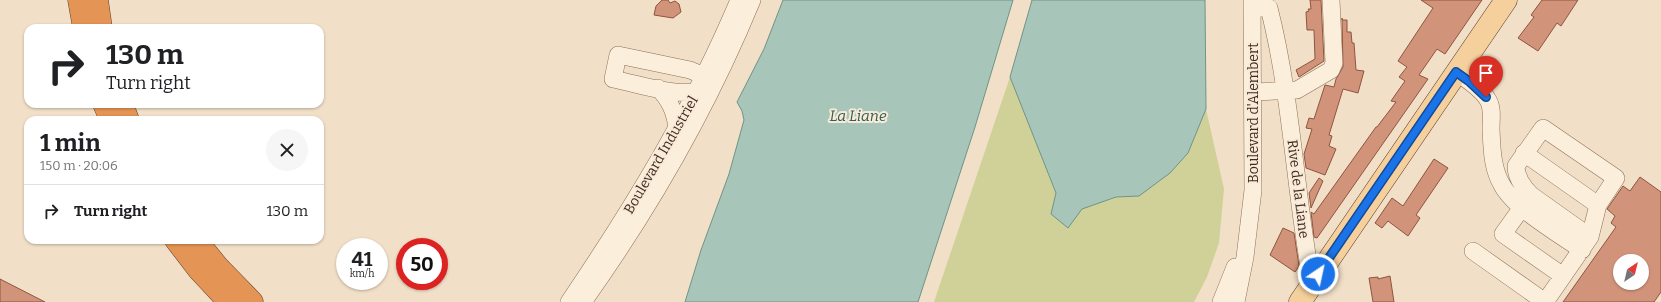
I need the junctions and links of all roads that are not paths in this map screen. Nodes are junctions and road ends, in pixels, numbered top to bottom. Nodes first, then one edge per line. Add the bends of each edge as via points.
1 (79, 0) edge
2 (97, 0) edge
3 (739, 0) edge
4 (752, 0) edge
5 (1331, 0) edge
6 (1506, 0) edge
7 (1252, 4) edge
8 (83, 24) edge
9 (100, 24) edge
10 (1456, 72) junction
11 (707, 84) junction
12 (658, 88) junction
13 (1285, 91) junction
14 (1253, 92) junction
15 (677, 128) junction
16 (1524, 153) junction
17 (1526, 201) junction
18 (1598, 205) junction
19 (1250, 225) junction
20 (186, 244) edge
21 (1586, 244) junction
22 (1473, 251) dead end
23 (213, 274) junction
24 (1563, 276) junction
25 (1303, 297) edge
26 (229, 302) edge
27 (252, 302) edge
28 (569, 302) edge
29 (584, 302) edge
30 (1221, 302) edge
31 (1236, 302) edge
32 (1545, 302) edge

1 - 8 highway
2 - 9 highway
3 - 11 street, Boulevard Industriel
4 - 11 street, Boulevard Industriel
5 - 13 street via 1333,68 1302,88
6 - 10 main road
7 - 13 street, Rive de la Liane via 1269,8
7 - 14 street, Boulevard d'Alembert
10 - 17 street via 1489,101 1495,171 1506,193
10 - 25 main road
11 - 12 street
11 - 12 street via 682,68 618,55 614,78
11 - 15 street, Boulevard Industriel
11 - 29 street, Boulevard Industriel via 652,198
12 - 15 street via 670,103 676,117
13 - 14 street
13 - 25 street, Rive de la Liane
14 - 19 street, Boulevard d'Alembert via 1253,190
15 - 28 street, Boulevard Industriel via 626,215
16 - 17 street via 1516,166 1516,171
16 - 18 street
16 - 18 street via 1542,128 1616,178
17 - 21 street
17 - 24 street via 1503,234
18 - 21 street
19 - 30 street, Boulevard d'Alembert
19 - 31 street, Boulevard d'Alembert
20 - 23 highway
21 - 24 street
22 - 32 street
23 - 26 highway
23 - 27 highway
24 - 32 street

